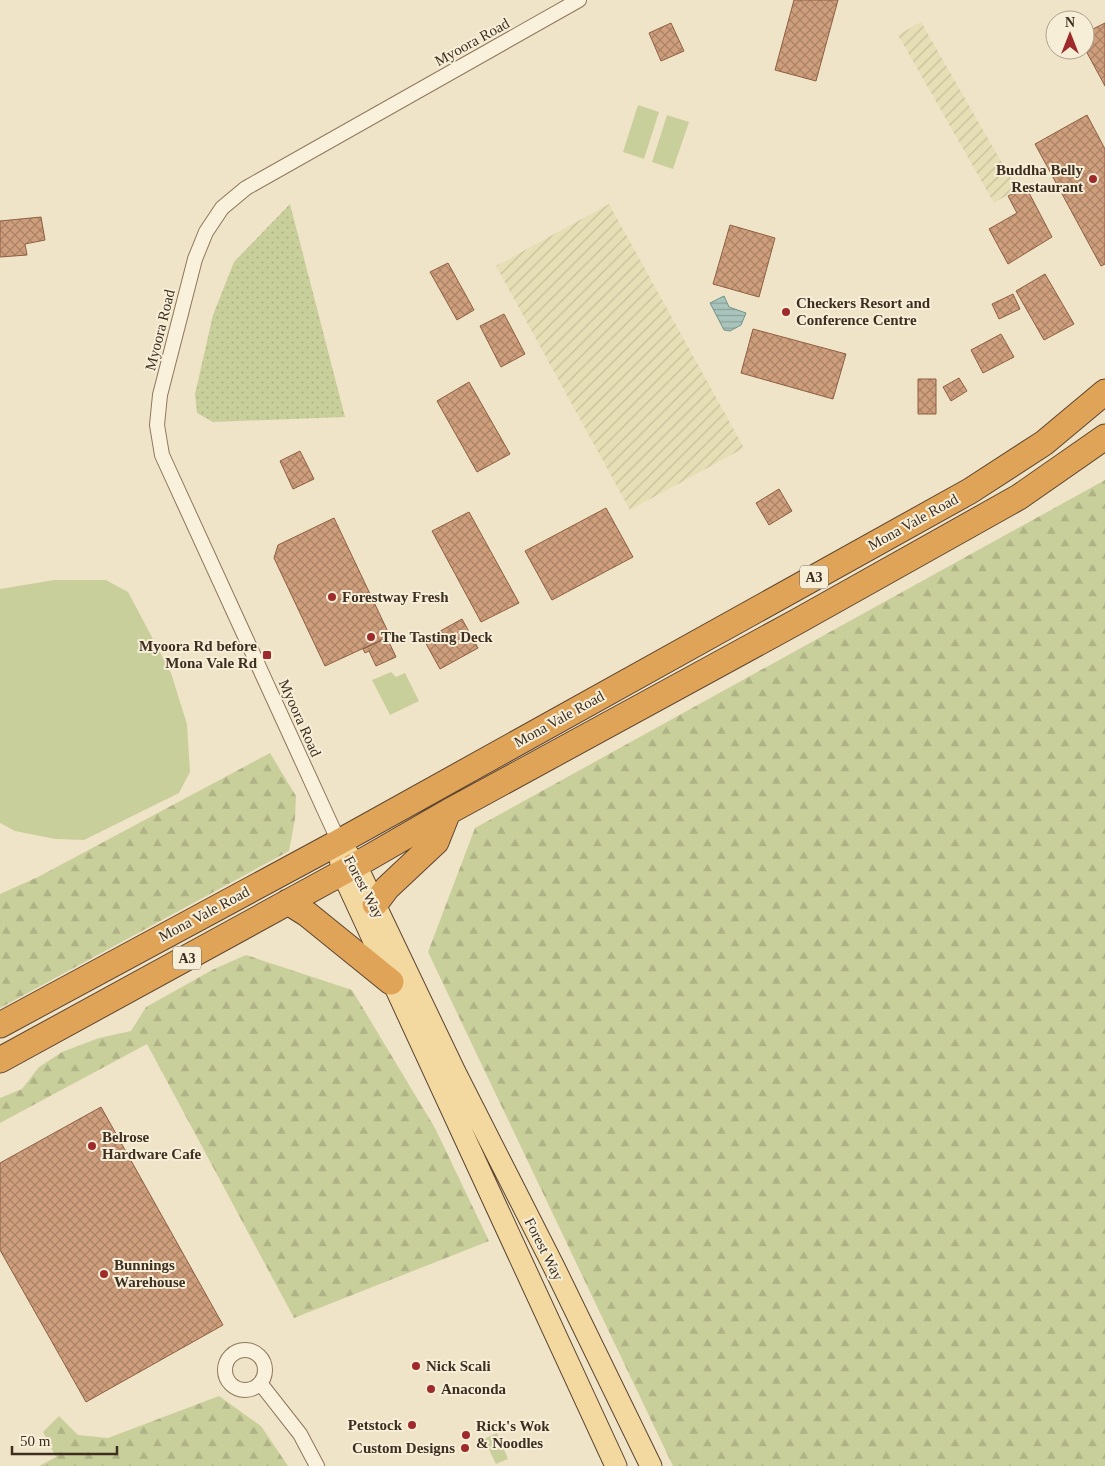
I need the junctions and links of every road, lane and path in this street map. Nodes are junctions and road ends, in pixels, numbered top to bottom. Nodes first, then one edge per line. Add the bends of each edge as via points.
1 (579, 0) edge
2 (1105, 392) edge
3 (1105, 437) edge
4 (448, 812) junction
5 (339, 842) junction
6 (349, 869) junction
7 (288, 902) junction
8 (375, 904) junction
9 (391, 982) junction
10 (0, 1025) edge
11 (0, 1060) edge
12 (260, 1383) dead end
13 (317, 1466) edge
14 (616, 1466) edge
15 (651, 1466) edge

1 - 5 street, Myoora Road via 246,188 226,204 211,224 195,259 160,395 157,425 162,455
2 - 5 highway, Mona Vale Road / A3 via 1044,443 970,491
3 - 4 highway, Mona Vale Road / A3 via 1010,501
4 - 6 highway, Mona Vale Road / A3
4 - 8 highway via 436,842 387,888
5 - 6 main road, Forest Way
5 - 10 highway, Mona Vale Road / A3
6 - 7 highway, Mona Vale Road / A3
6 - 8 main road, Forest Way
6 - 9 main road, Forest Way
7 - 9 highway
7 - 11 highway, Mona Vale Road / A3
8 - 15 main road, Forest Way
9 - 14 main road, Forest Way
12 - 13 street via 300,1434

